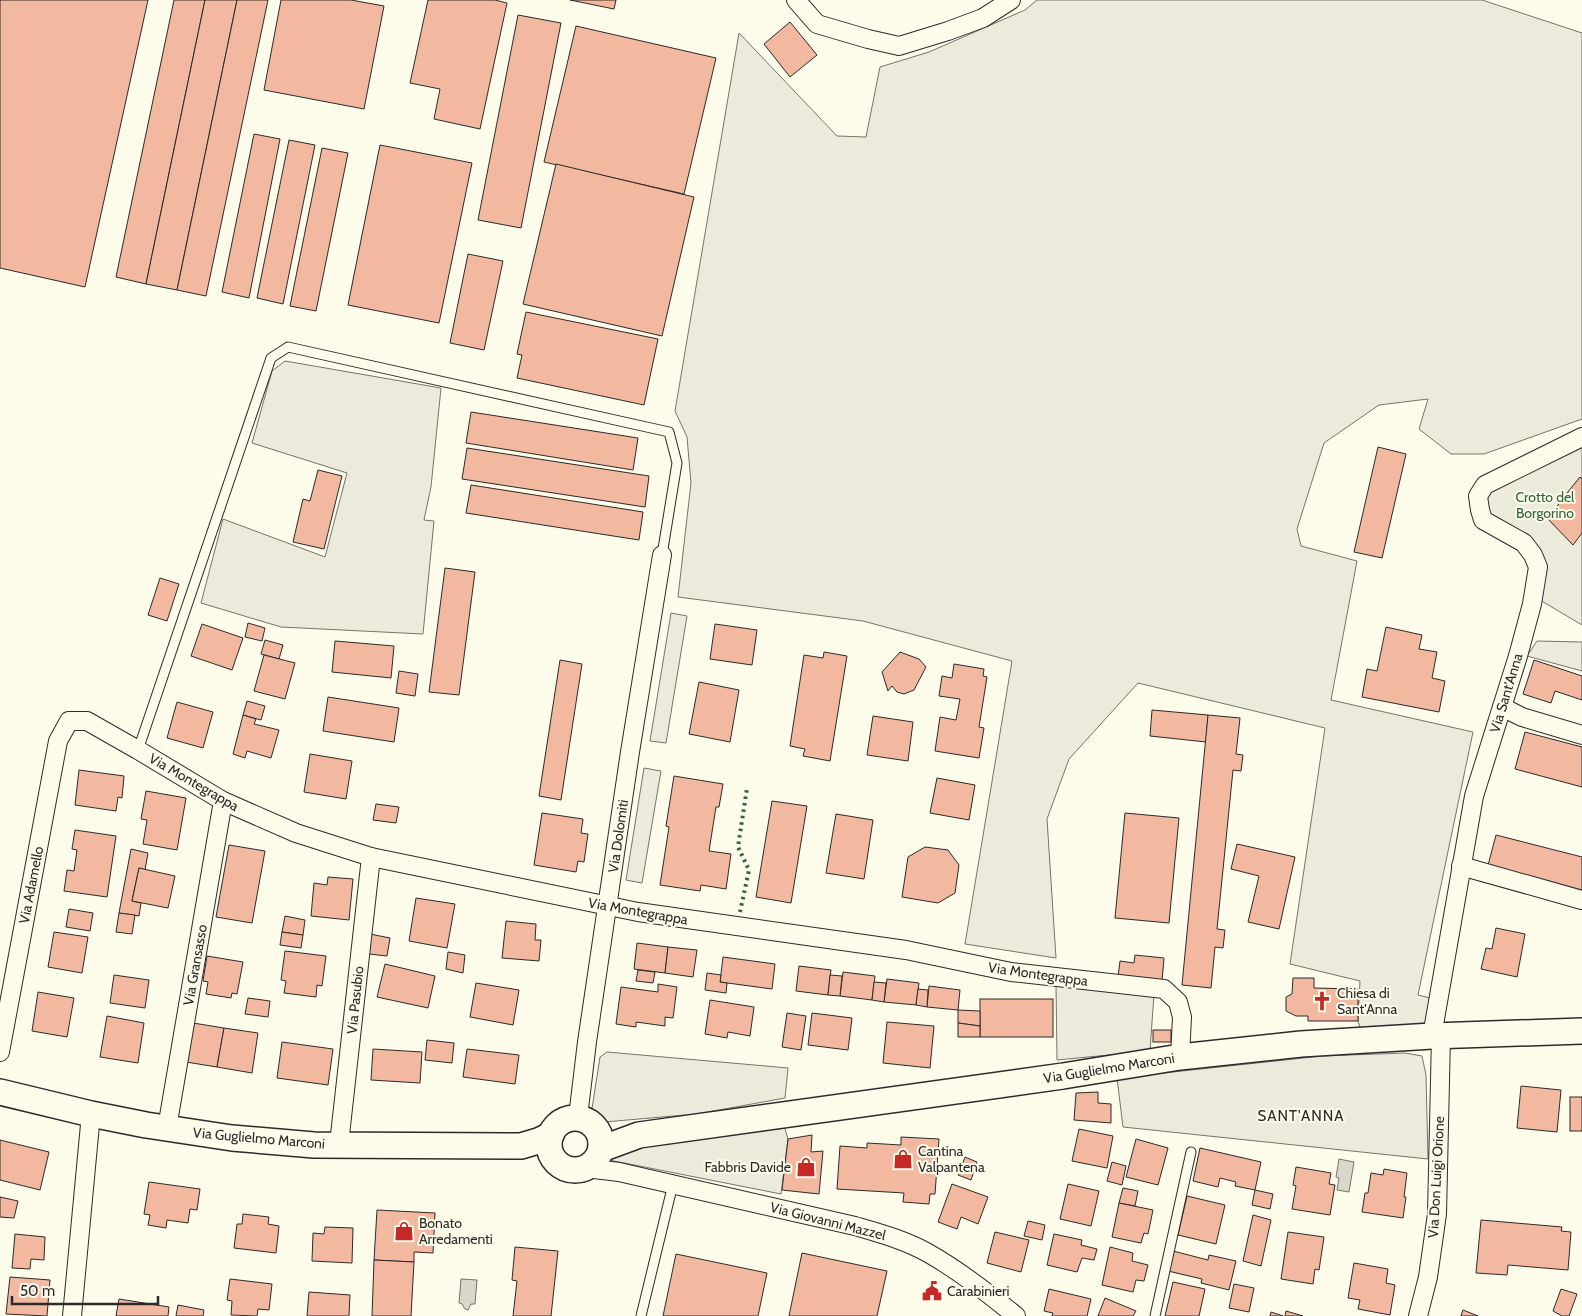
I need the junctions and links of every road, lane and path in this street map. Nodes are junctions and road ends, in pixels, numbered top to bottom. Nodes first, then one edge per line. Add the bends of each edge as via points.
1 (796, 0) edge
2 (1011, 0) edge
3 (1582, 437) edge
4 (662, 555) joint
5 (1502, 707) junction
6 (69, 721) joint
7 (1582, 736) edge
8 (138, 750) junction
9 (223, 801) junction
10 (370, 857) junction
11 (1461, 866) junction
12 (1582, 900) edge
13 (608, 906) junction
14 (1582, 1031) edge
15 (1437, 1036) junction
16 (0, 1052) edge
17 (1180, 1057) junction
18 (0, 1092) edge
19 (91, 1114) junction
20 (586, 1121) junction
21 (166, 1128) junction
22 (639, 1135) junction
23 (339, 1144) junction
24 (552, 1146) junction
25 (1191, 1152) dead end
26 (595, 1157) junction
27 (674, 1184) junction
28 (72, 1316) edge
29 (641, 1316) edge
30 (1016, 1316) edge
31 (1155, 1316) edge
32 (1418, 1316) edge

1 - 2 street via 817,24 899,46 983,18
3 - 5 street, Via Sant'Anna via 1485,485 1478,496 1484,520 1524,543 1538,567 1532,604
4 - 8 lane via 677,463 669,432 288,348 271,358
4 - 13 street, Via Dolomiti
5 - 7 street via 1522,718
5 - 11 street, Via Sant'Anna via 1474,796
6 - 8 street, Via Montegrappa via 87,721
6 - 16 street, Via Adamello via 58,741
8 - 9 street, Via Montegrappa
9 - 10 street, Via Montegrappa via 296,833
9 - 21 street, Via Gransasso
10 - 13 street, Via Montegrappa
10 - 23 street, Via Pasubio
11 - 12 street
11 - 15 street, Via Sant'Anna
13 - 17 street, Via Montegrappa via 906,950 1011,972 1164,989 1178,1002 1182,1017
13 - 20 street, Via Dolomiti via 587,1042
14 - 15 street, Via Guglielmo Marconi
15 - 17 street, Via Guglielmo Marconi via 1301,1044
15 - 32 street, Via Don Luigi Orione via 1437,1214 1428,1277
17 - 22 street, Via Guglielmo Marconi
18 - 19 street, Via Guglielmo Marconi
19 - 21 street, Via Guglielmo Marconi
19 - 28 street
20 - 22 street, Via Guglielmo Marconi via 621,1133
20 - 24 street via 570,1118 561,1121 554,1127
20 - 26 street via 599,1132 602,1140
21 - 23 street, Via Guglielmo Marconi via 232,1138
22 - 26 street, Via Guglielmo Marconi
23 - 24 street, Via Guglielmo Marconi via 521,1146 538,1141
24 - 26 street via 561,1166 569,1169 577,1170
25 - 31 lane
26 - 27 street, Via Giovanni Mazzel via 619,1172
27 - 29 lane
27 - 30 street, Via Giovanni Mazzel via 855,1226 903,1242 966,1276

